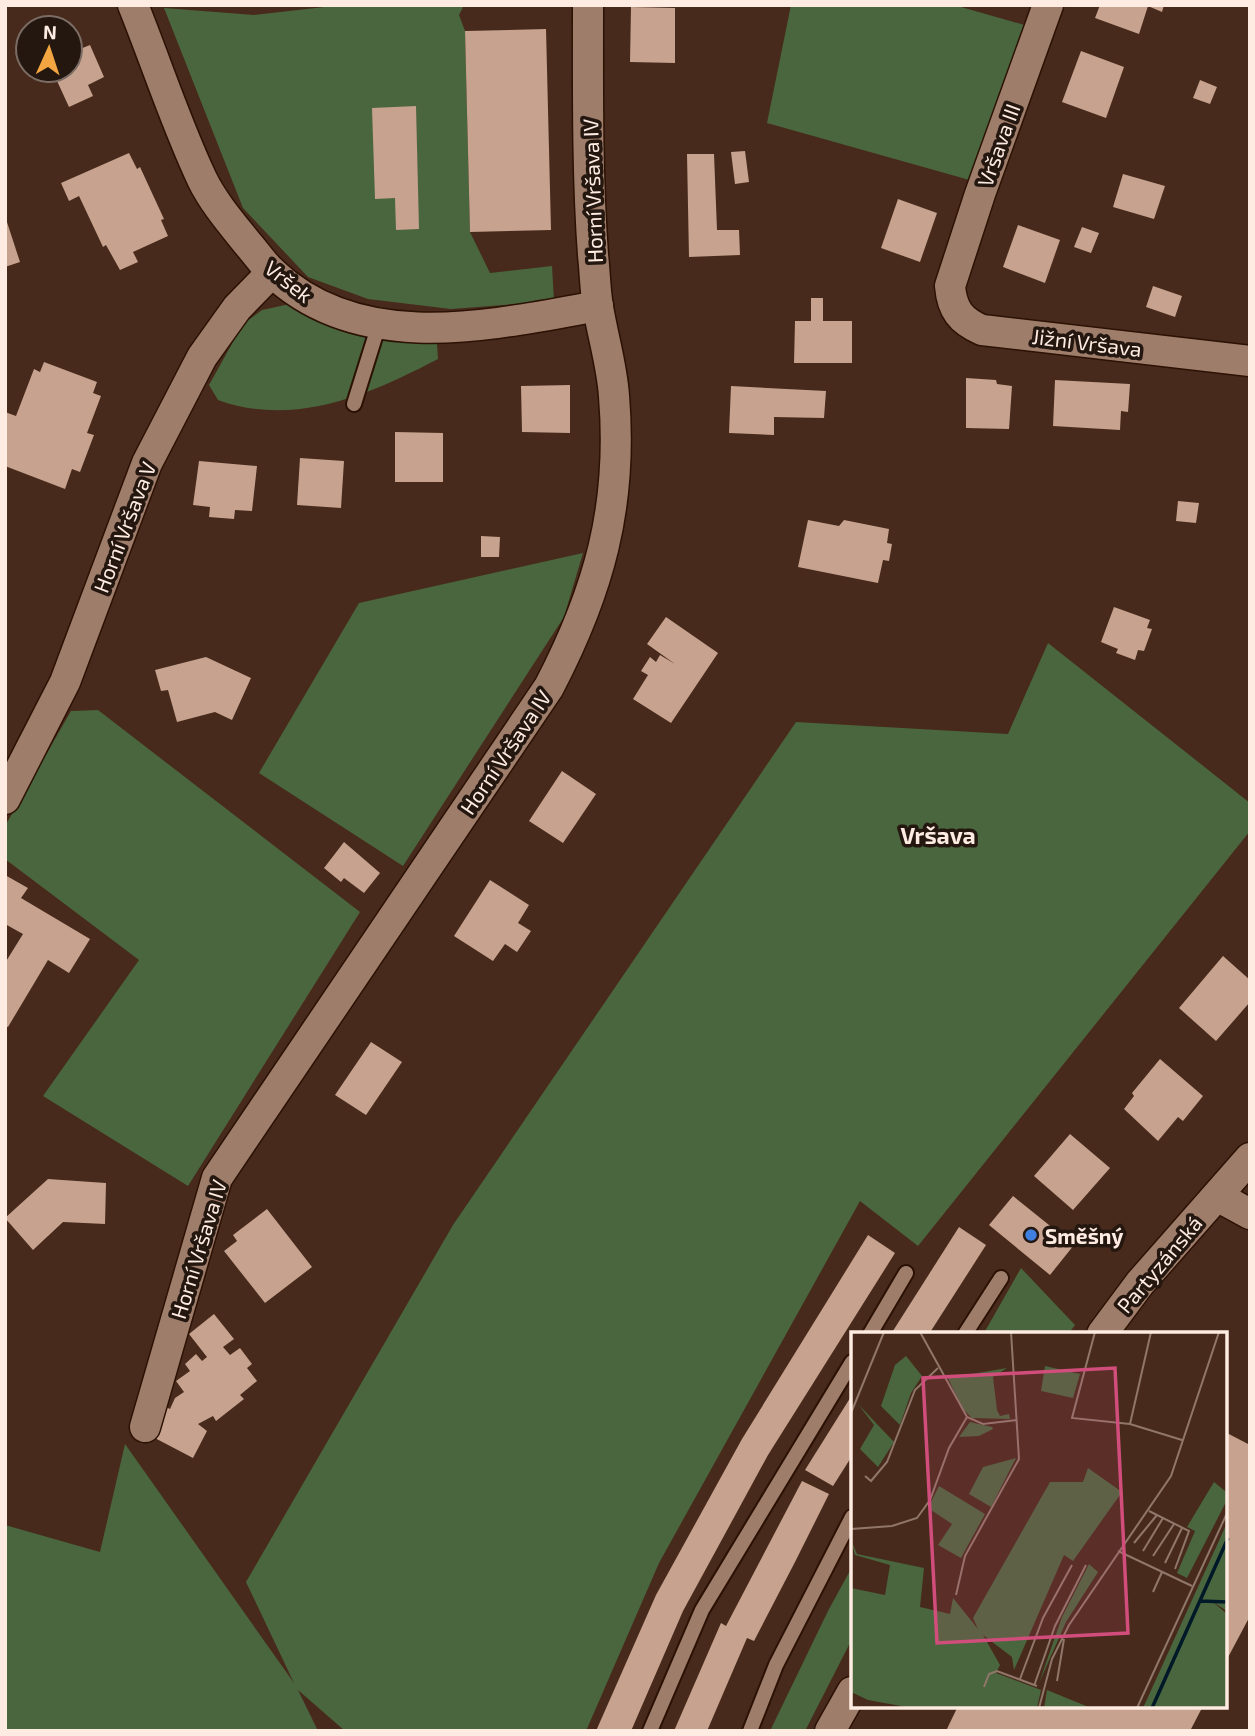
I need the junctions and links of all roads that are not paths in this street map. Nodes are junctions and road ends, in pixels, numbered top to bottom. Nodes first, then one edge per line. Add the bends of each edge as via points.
1 (133, 5) edge
2 (587, 5) edge
3 (1048, 5) edge
4 (272, 272) junction
5 (950, 286) joint
6 (598, 306) junction
7 (379, 324) junction
8 (1250, 361) edge
9 (354, 404) dead end
10 (5, 799) edge
11 (1250, 1158) edge
12 (1217, 1196) junction
13 (1250, 1214) edge
14 (906, 1273) dead end
15 (1001, 1278) dead end
16 (871, 1332) edge
17 (966, 1332) edge
18 (1103, 1332) edge
19 (851, 1364) edge
20 (145, 1427) dead end
21 (851, 1519) edge
22 (650, 1731) edge
23 (750, 1731) edge

1 - 4 street, Vršek via 203,180 233,226
2 - 6 street, Horní Vršava IV via 589,203
3 - 5 street, Vršava III
4 - 7 street, Vršek via 302,296 334,312
4 - 10 street, Horní Vršava V via 237,308 202,357 147,463 65,681
5 - 8 street, Jižní Vršava via 958,312 982,330
6 - 7 street, Vršek via 471,326
6 - 20 street, Horní Vršava IV via 614,396 615,462 602,560 575,637 549,687 217,1178
7 - 9 lane
11 - 12 street, Partyzánská
12 - 13 street
12 - 18 street, Partyzánská
14 - 16 lane
15 - 17 lane
19 - 22 lane via 702,1610
21 - 23 lane via 776,1665

